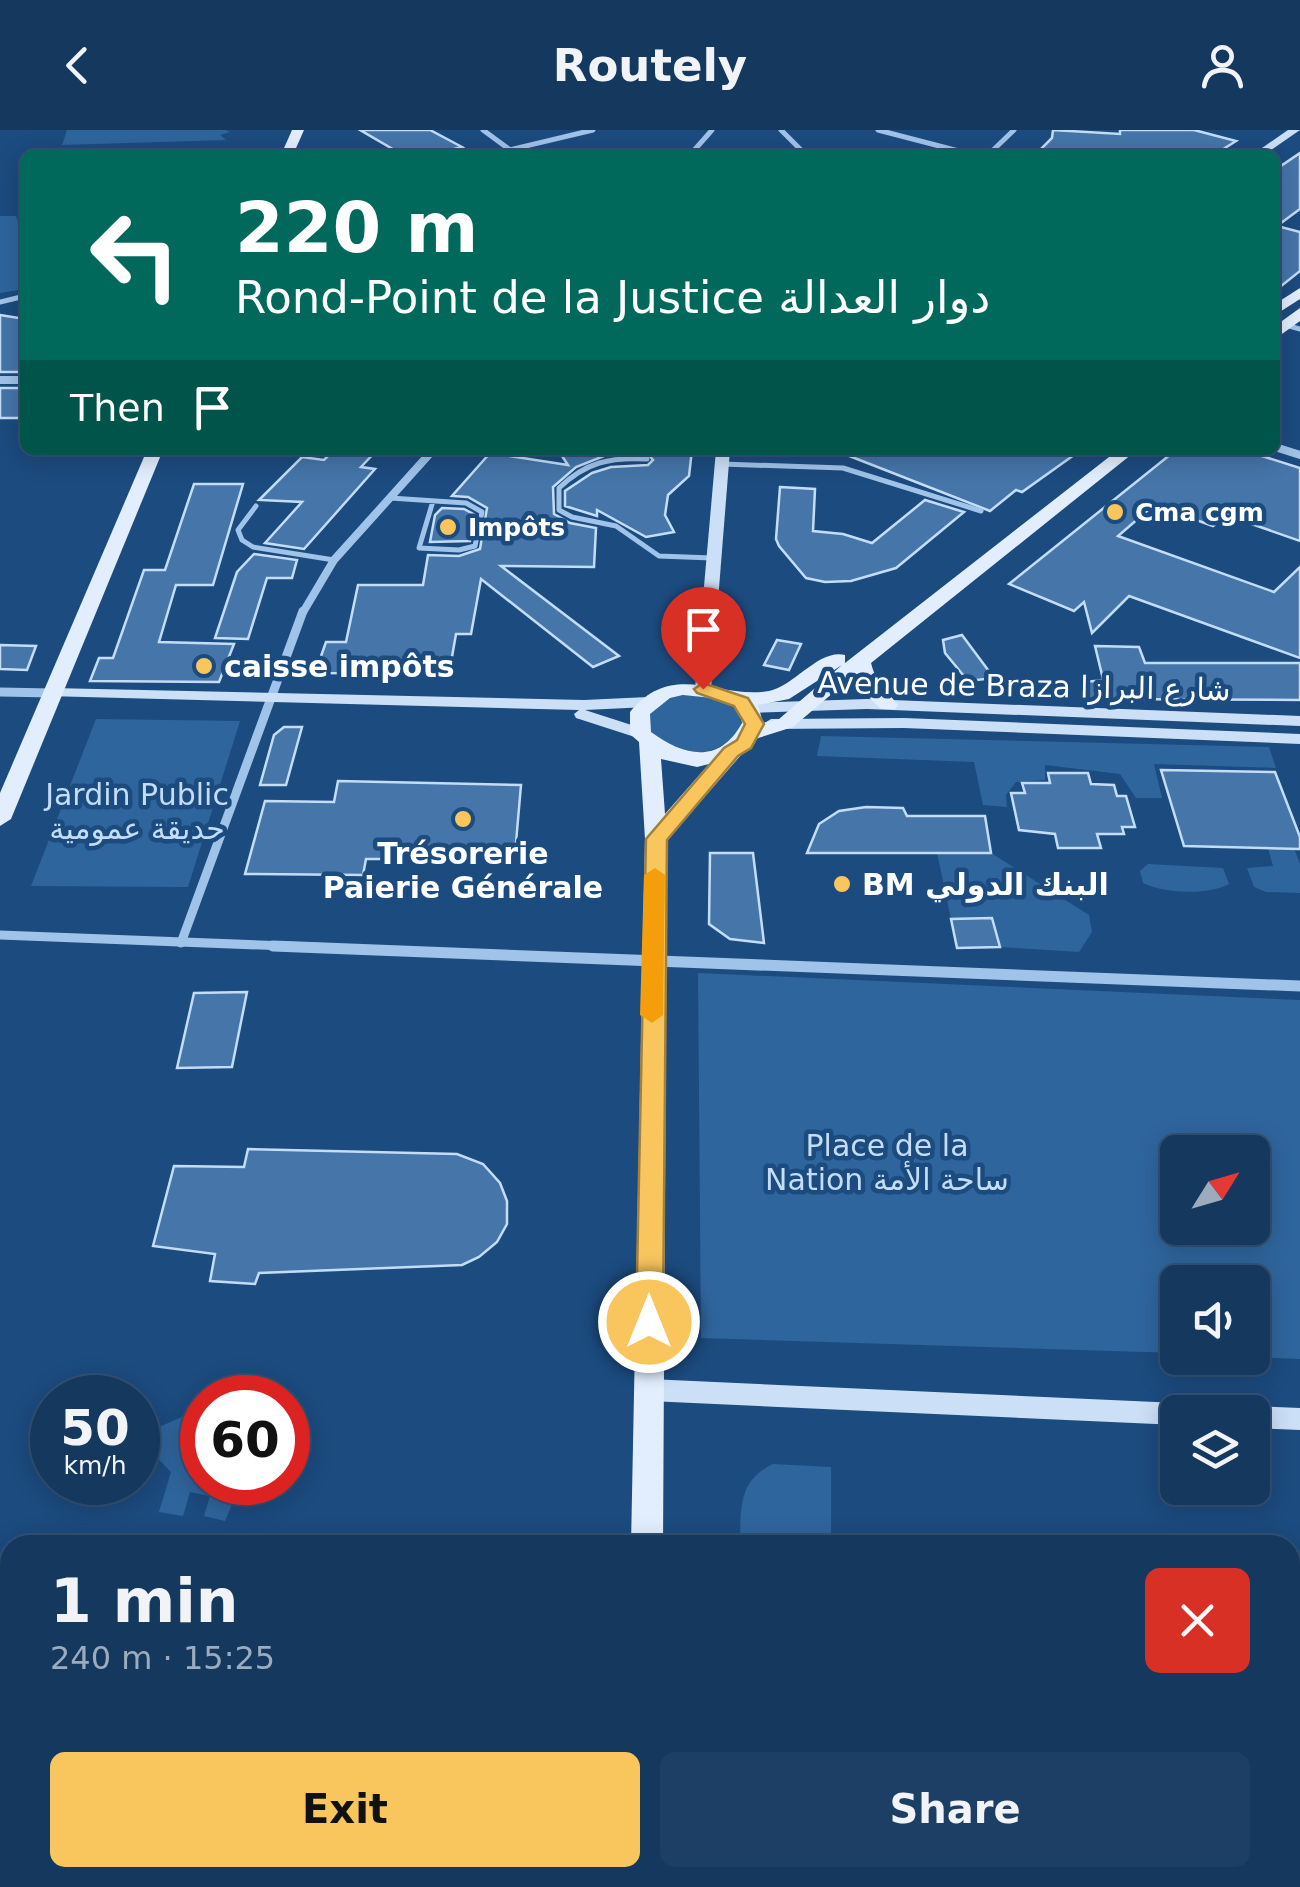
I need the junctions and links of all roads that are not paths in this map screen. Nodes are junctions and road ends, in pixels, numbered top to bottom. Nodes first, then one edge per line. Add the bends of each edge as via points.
1 (483, 130) edge
2 (593, 130) edge
3 (712, 130) edge
4 (781, 130) edge
5 (878, 130) edge
6 (1014, 130) edge
7 (1295, 130) edge
8 (507, 150) joint
9 (694, 150) edge
10 (801, 150) edge
11 (955, 150) edge
12 (993, 150) edge
13 (1265, 150) edge
14 (1300, 292) edge
15 (1280, 307) edge
16 (1300, 313) edge
17 (1284, 328) edge
18 (153, 455) edge
19 (429, 455) edge
20 (1100, 455) edge
21 (1123, 455) edge
22 (723, 457) edge
23 (648, 459) dead end
24 (390, 498) junction
25 (433, 501) junction
26 (256, 506) dead end
27 (981, 511) dead end
28 (712, 558) junction
29 (334, 560) junction
30 (861, 662) junction
31 (703, 689) junction
32 (0, 692) edge
33 (52, 693) junction
34 (270, 699) junction
35 (648, 702) junction
36 (536, 704) junction
37 (888, 706) junction
38 (804, 708) junction
39 (749, 716) junction
40 (786, 723) junction
41 (1298, 730) edge
42 (645, 739) junction
43 (731, 752) junction
44 (0, 819) edge
45 (656, 839) junction
46 (0, 935) edge
47 (181, 943) junction
48 (652, 960) junction
49 (1300, 986) edge
50 (649, 1390) junction
51 (1160, 1413) edge
52 (1270, 1418) edge
53 (1300, 1419) edge
54 (646, 1535) edge

1 - 8 street
2 - 8 street
3 - 9 street
4 - 10 street
5 - 11 street
6 - 12 street
7 - 13 main road
14 - 15 main road
16 - 17 main road
18 - 33 main road
19 - 24 street
20 - 39 main road via 888,626
21 - 30 main road
22 - 27 lane via 843,468
22 - 28 main road
23 - 28 lane via 582,466 559,488 559,510 607,522 659,556
24 - 25 lane
24 - 29 street
25 - 25 lane via 478,506 475,546 420,548
26 - 29 lane via 238,530 242,540
28 - 31 main road
29 - 34 street via 300,615
30 - 37 main road via 866,684
30 - 38 main road
31 - 35 main road
31 - 39 main road
32 - 33 street
33 - 34 main road
33 - 44 main road
34 - 36 main road
34 - 47 street
35 - 36 main road
35 - 42 main road via 638,723
36 - 42 main road via 606,720
37 - 38 main road, Avenue de Braza شارع البرازا
37 - 41 main road, Avenue de Braza شارع البرازا
38 - 39 main road, Avenue de Braza شارع البرازا
38 - 40 main road
39 - 40 main road
39 - 43 main road
40 - 41 main road, Avenue de Braza شارع البرازا
42 - 43 main road via 678,756
42 - 45 main road
43 - 45 main road
45 - 48 main road
46 - 47 street
47 - 48 street
48 - 49 street
48 - 50 main road
50 - 51 main road
50 - 54 main road
52 - 53 main road

